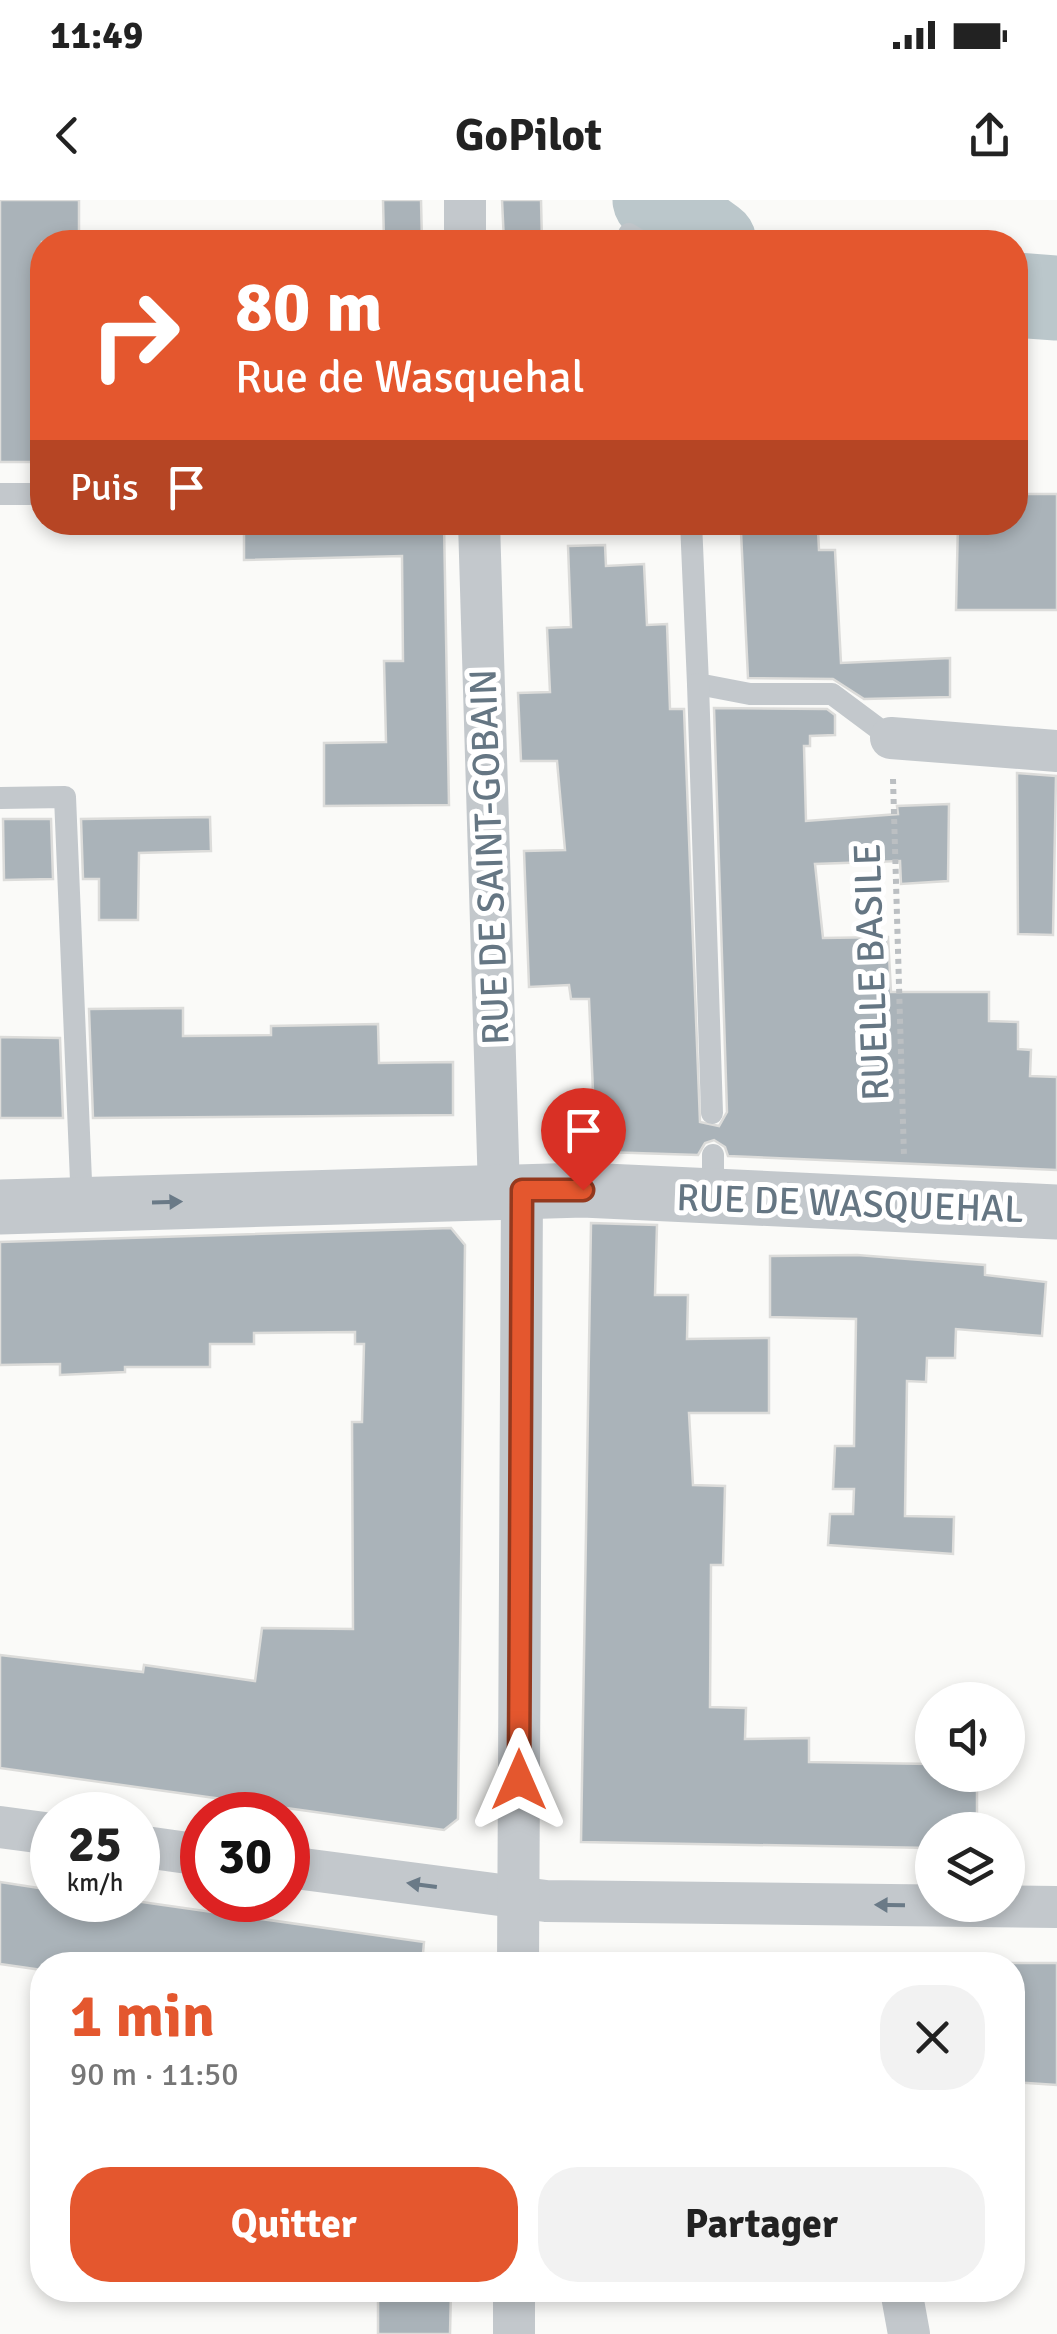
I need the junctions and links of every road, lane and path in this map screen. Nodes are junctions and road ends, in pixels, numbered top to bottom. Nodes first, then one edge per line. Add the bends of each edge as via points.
1 (465, 200) edge
2 (466, 230) edge
3 (0, 494) edge
4 (30, 494) edge
5 (480, 535) edge
6 (692, 535) edge
7 (698, 684) junction
8 (891, 738) junction
9 (1057, 751) edge
10 (0, 798) edge
11 (712, 1113) dead end
12 (510, 1190) junction
13 (906, 1204) junction
14 (82, 1205) junction
15 (0, 1207) edge
16 (1057, 1212) edge
17 (0, 1827) edge
18 (30, 1831) edge
19 (310, 1870) edge
20 (518, 1898) junction
21 (1057, 1907) edge
22 (518, 1952) edge
23 (514, 2302) edge
24 (903, 2302) edge
25 (514, 2334) edge
26 (909, 2334) edge

1 - 2 street
3 - 4 lane
5 - 12 street, RUE DE SAINT-GOBAIN
6 - 7 lane
7 - 8 lane via 750,694 832,694
7 - 11 lane
8 - 9 street
8 - 13 path, RUELLE BASILE
10 - 14 lane via 65,797
12 - 13 street, RUE DE WASQUEHAL via 713,1177
14 -> 12 street, RUE DE WASQUEHAL
12 - 20 street, RUE DE SAINT-GOBAIN
13 - 16 street, RUE DE WASQUEHAL
14 - 15 street, RUE DE WASQUEHAL
17 - 18 street
20 -> 19 street
21 -> 20 street
20 - 22 street, RUE DE SAINT-GOBAIN
23 - 25 street
24 - 26 street

